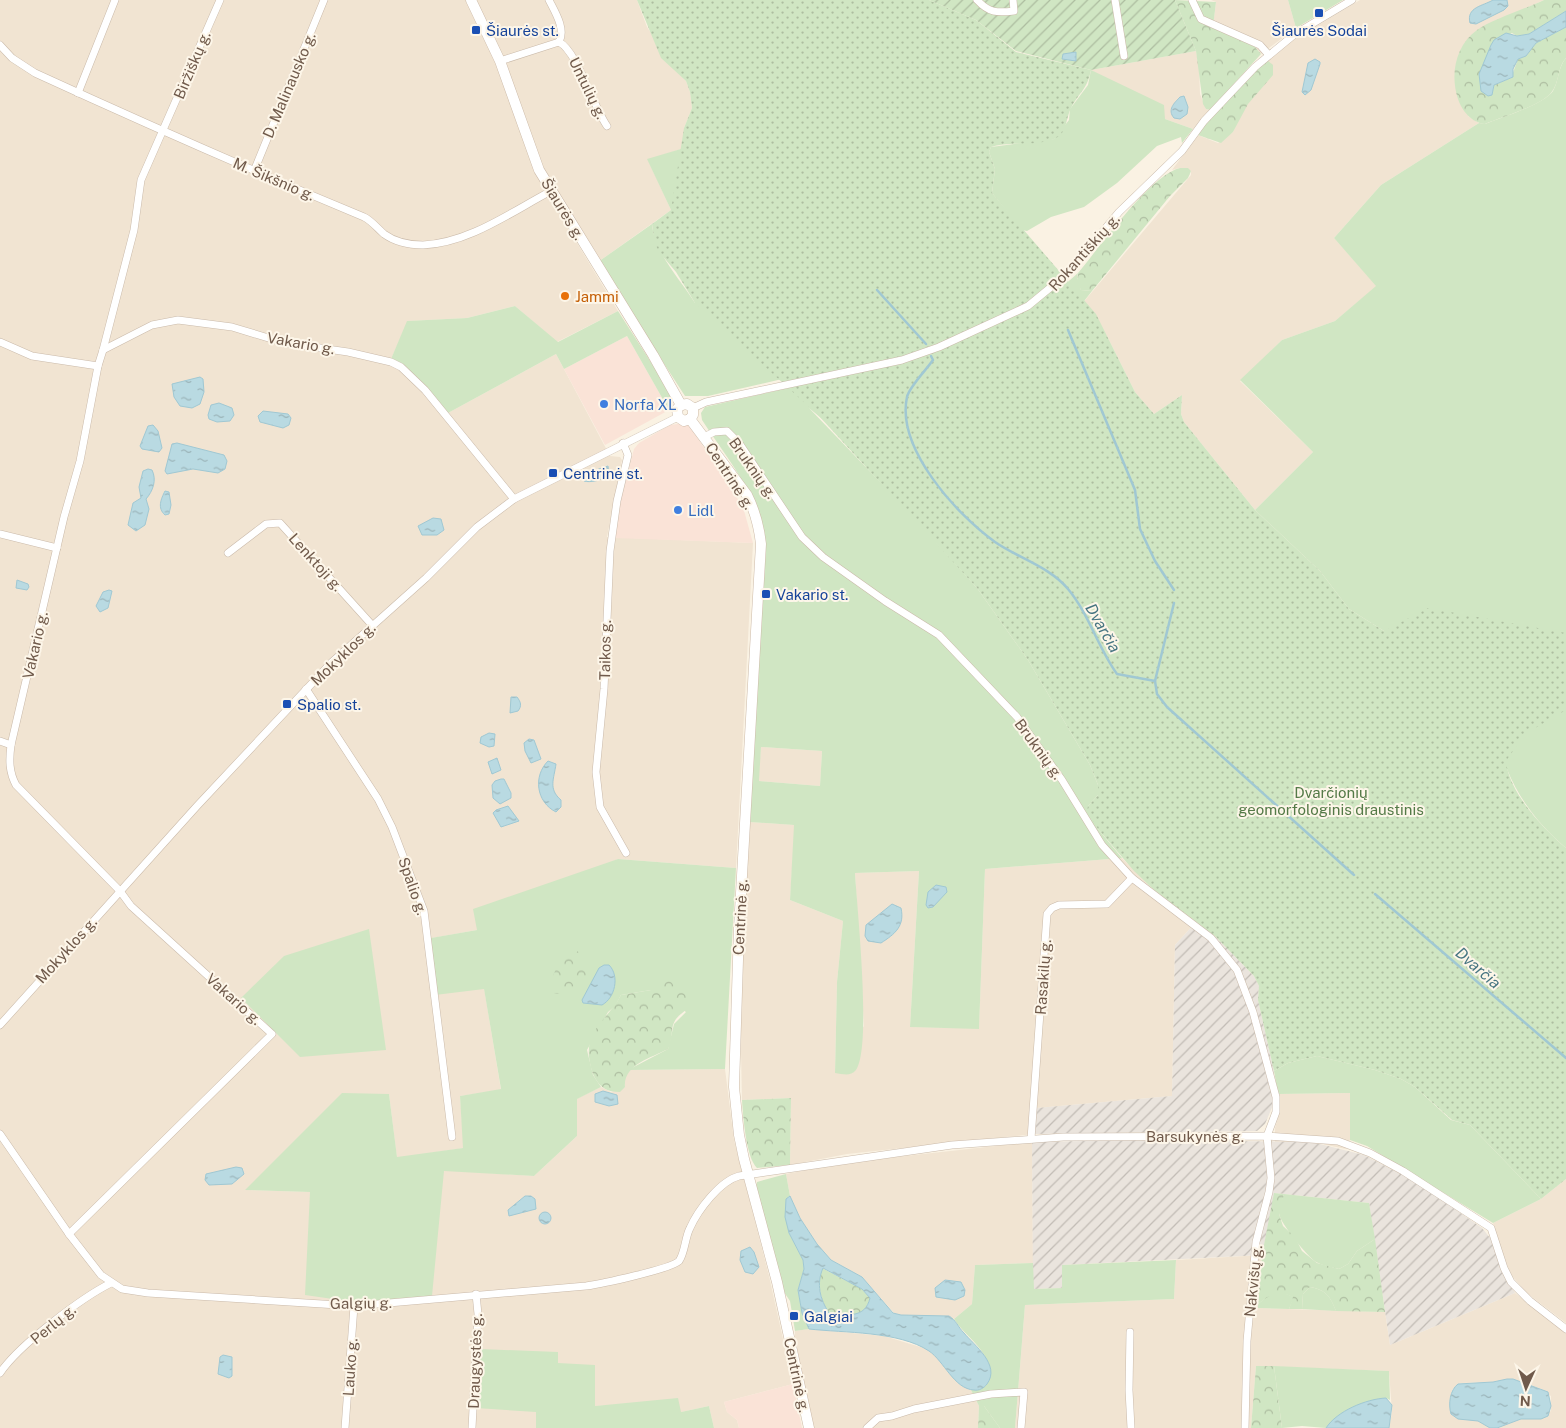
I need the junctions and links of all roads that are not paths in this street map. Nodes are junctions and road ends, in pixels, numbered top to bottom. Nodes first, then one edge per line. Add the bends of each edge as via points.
1 (114, 0) edge
2 (220, 0) edge
3 (324, 0) edge
4 (471, 0) edge
5 (548, 0) edge
6 (977, 0) edge
7 (1012, 0) edge
8 (1115, 0) edge
9 (1192, 0) edge
10 (1352, 0) edge
11 (558, 42) junction
12 (0, 46) edge
13 (1268, 54) junction
14 (1124, 56) dead end
15 (500, 61) junction
16 (78, 93) junction
17 (607, 126) dead end
18 (164, 131) junction
19 (254, 171) junction
20 (551, 191) junction
21 (0, 342) edge
22 (103, 350) junction
23 (98, 366) junction
24 (681, 405) junction
25 (693, 408) junction
26 (678, 417) junction
27 (690, 419) junction
28 (704, 437) junction
29 (622, 443) junction
30 (514, 499) junction
31 (0, 534) edge
32 (57, 548) junction
33 (228, 553) dead end
34 (372, 625) junction
35 (306, 689) junction
36 (0, 741) edge
37 (11, 745) junction
38 (626, 853) dead end
39 (1132, 878) junction
40 (120, 890) junction
41 (0, 1025) edge
42 (0, 1134) edge
43 (1267, 1136) junction
44 (452, 1137) dead end
45 (1031, 1139) junction
46 (748, 1176) junction
47 (69, 1234) junction
48 (111, 1283) junction
49 (476, 1294) junction
50 (354, 1306) junction
51 (1566, 1329) edge
52 (1130, 1332) dead end
53 (0, 1372) edge
54 (345, 1428) edge
55 (472, 1428) edge
56 (809, 1428) edge
57 (867, 1428) edge
58 (1021, 1428) edge
59 (1131, 1428) edge
60 (1245, 1428) edge

1 - 16 street
2 - 18 street, Biržiškų g.
3 - 19 street, D. Malinausko g.
4 - 15 main road, Šiaurės g.
5 - 11 street, Untulių g. via 561,27
6 - 7 street via 991,12 1014,11
8 - 14 street
9 - 13 street via 1201,19 1260,45
10 - 13 street, Rokantiškių g.
11 - 15 street
11 - 17 street, Untulių g. via 570,50
12 - 16 street, M. Šikšnio g. via 23,66
13 - 25 street, Rokantiškių g. via 1204,121 1182,151 1119,212 1068,273 1028,306 902,360 712,401
15 - 20 main road, Šiaurės g. via 537,164
16 - 18 street, M. Šikšnio g.
18 - 19 street, M. Šikšnio g.
18 - 22 street, Biržiškų g. via 141,180 134,230
19 - 20 street, M. Šikšnio g. via 368,219 402,243 422,245 466,236
20 - 24 main road, Šiaurės g.
21 - 23 street via 32,356
22 - 23 street, Vakario g.
22 - 30 street, Vakario g. via 152,325 178,320 232,327 285,343 391,362 425,390
23 - 32 street, Vakario g. via 80,461
24 - 25 main road
24 - 26 main road via 677,409
25 - 27 main road
26 - 27 main road
26 - 29 street, Mokyklos g.
27 - 28 main road, Centrinė g.
28 - 39 street, Bruknių g. via 728,431 802,537 823,557 939,635 1017,718 1062,780 1102,845
28 - 46 main road, Centrinė g. via 753,508 761,544 734,1059 736,1114
29 - 30 street, Mokyklos g.
29 - 38 street, Taikos g. via 628,455 610,551 604,689 596,772 600,807
30 - 34 street, Mokyklos g. via 477,527
31 - 32 street
32 - 37 street, Vakario g.
33 - 34 street, Lenktoji g. via 266,524 280,524
34 - 35 street, Mokyklos g.
35 - 40 street, Mokyklos g.
35 - 44 street, Spalio g. via 378,799 424,912
36 - 37 street
37 - 40 street, Vakario g. via 10,767 16,785
39 - 43 street, Bruknių g. via 1211,938 1237,970 1253,1012 1276,1097 1276,1112
39 - 45 street, Rasakilų g. via 1107,904 1059,905 1048,914
40 - 41 street, Mokyklos g.
40 - 47 street, Vakario g. via 131,906 272,1034
42 - 47 street, Galgių g.
43 - 45 street, Barsukynės g.
43 - 51 street, Barsukynės g. via 1317,1139 1354,1146 1403,1171 1477,1218 1491,1228 1511,1282
43 - 60 street, Nakvišų g. via 1270,1178 1256,1242 1247,1341
45 - 46 street, Barsukynės g. via 952,1145
46 - 49 street, Galgių g. via 731,1178 714,1193 690,1227 681,1255 674,1263 601,1284
46 - 56 main road, Centrinė g. via 777,1282
47 - 48 street, Galgių g.
48 - 50 street, Galgių g. via 122,1289 148,1293
48 - 53 street, Perlų g. via 85,1298
49 - 50 street, Galgių g.
49 - 55 street, Draugystės g. via 478,1314
50 - 54 street, Lauko g.
52 - 59 street
57 - 58 street via 878,1418 914,1409 991,1394 1024,1392

